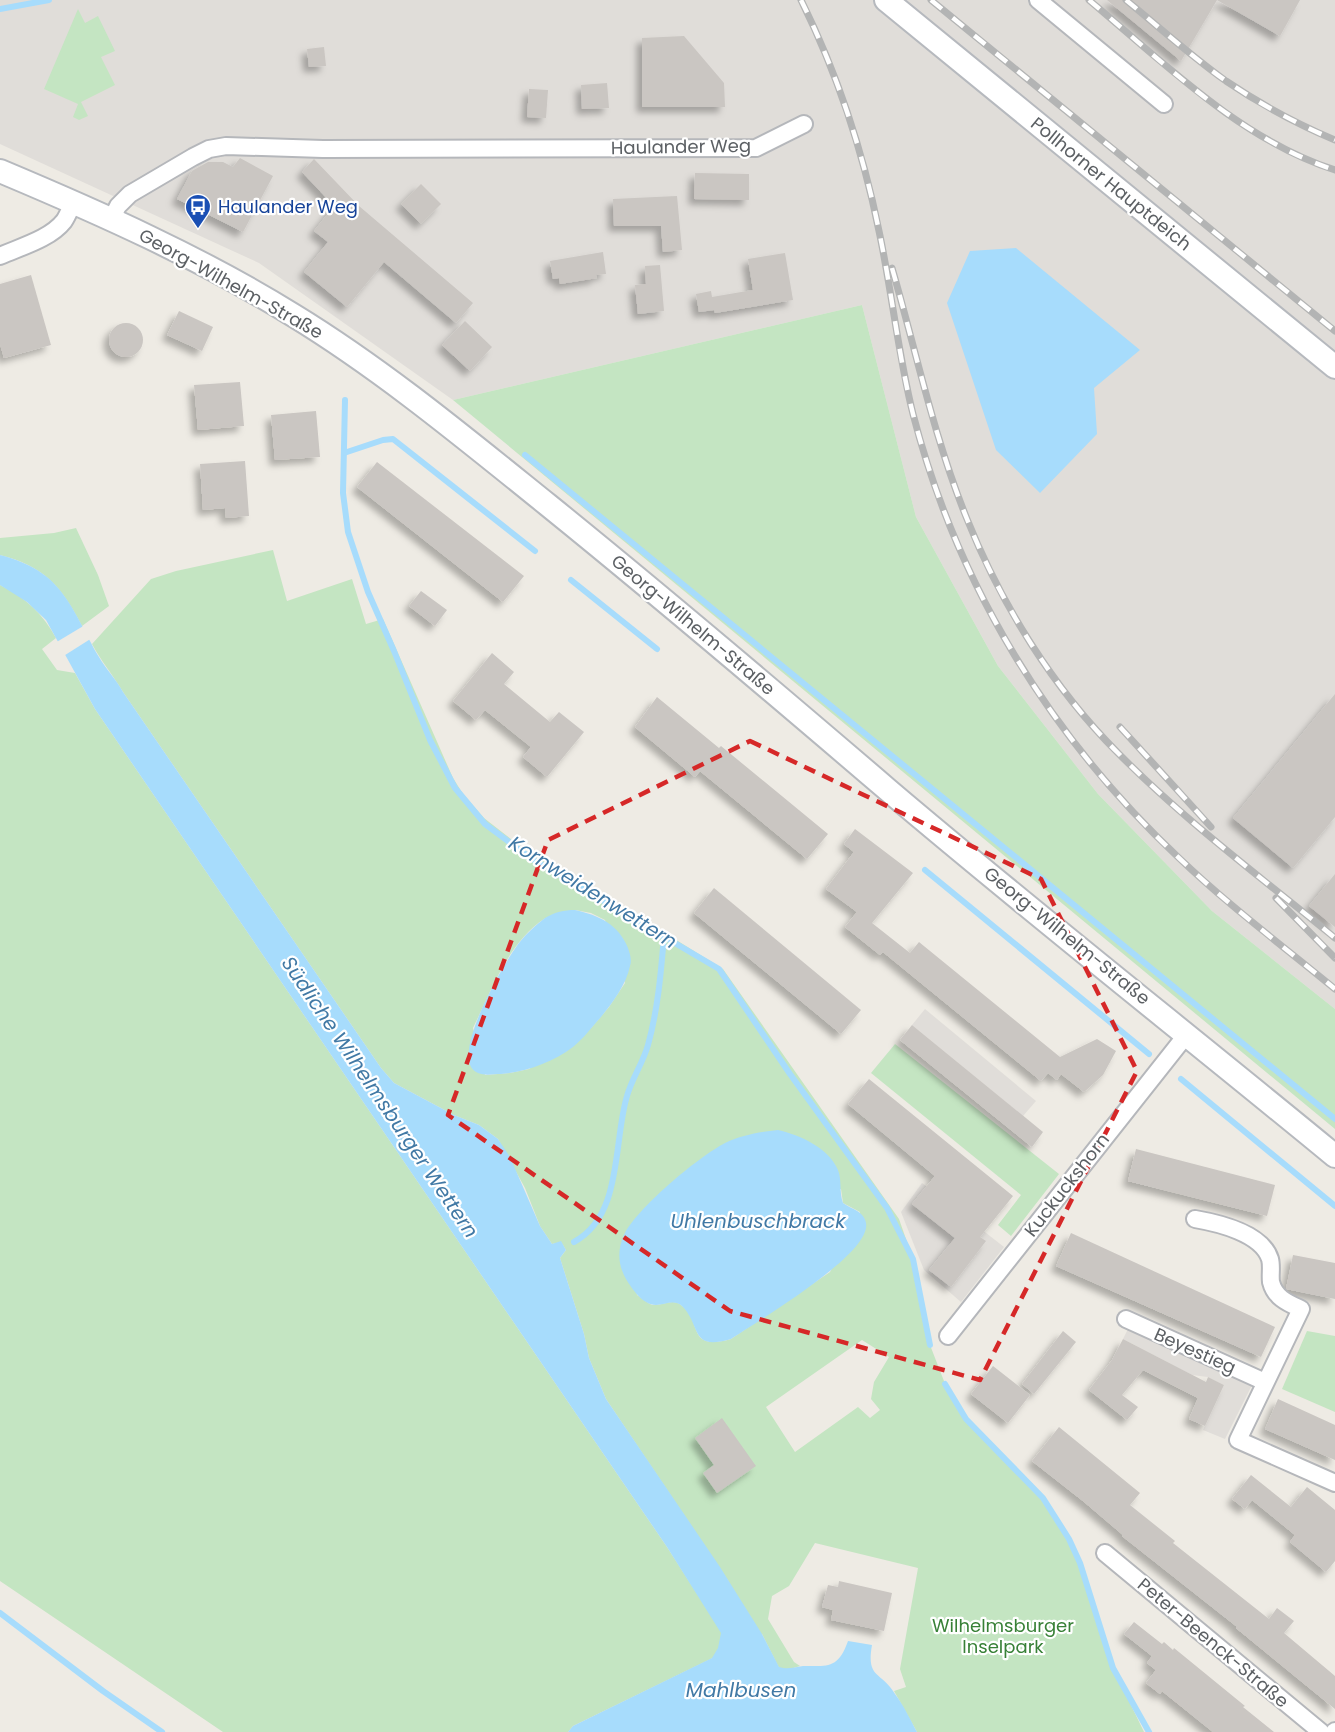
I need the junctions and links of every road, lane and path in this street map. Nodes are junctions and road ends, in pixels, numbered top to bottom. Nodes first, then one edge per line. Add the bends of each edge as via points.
1 (886, 0) edge
2 (1038, 0) edge
3 (1164, 104) dead end
4 (804, 124) dead end
5 (0, 171) edge
6 (73, 203) junction
7 (111, 220) junction
8 (0, 256) edge
9 (1335, 368) edge
10 (1187, 1034) junction
11 (1335, 1156) edge
12 (1195, 1219) dead end
13 (1126, 1319) dead end
14 (948, 1336) dead end
15 (1264, 1382) junction
16 (1335, 1483) edge
17 (1105, 1553) dead end
18 (1321, 1732) edge

1 - 9 main road, Pollhorner Hauptdeich
2 - 3 street
4 - 7 street, Haulander Weg via 756,148 226,146 193,157 130,194
5 - 6 main road, Georg-Wilhelm-Straße
6 - 7 main road, Georg-Wilhelm-Straße
6 - 8 street via 58,227
7 - 10 main road, Georg-Wilhelm-Straße via 292,314 452,428
10 - 11 main road, Georg-Wilhelm-Straße
10 - 14 street, Kuckuckshorn
12 - 15 street via 1223,1224 1262,1244 1270,1259 1271,1284 1280,1299 1301,1309
13 - 15 street, Beyestieg
15 - 16 street via 1238,1440
17 - 18 street, Peter-Beenck-Straße

